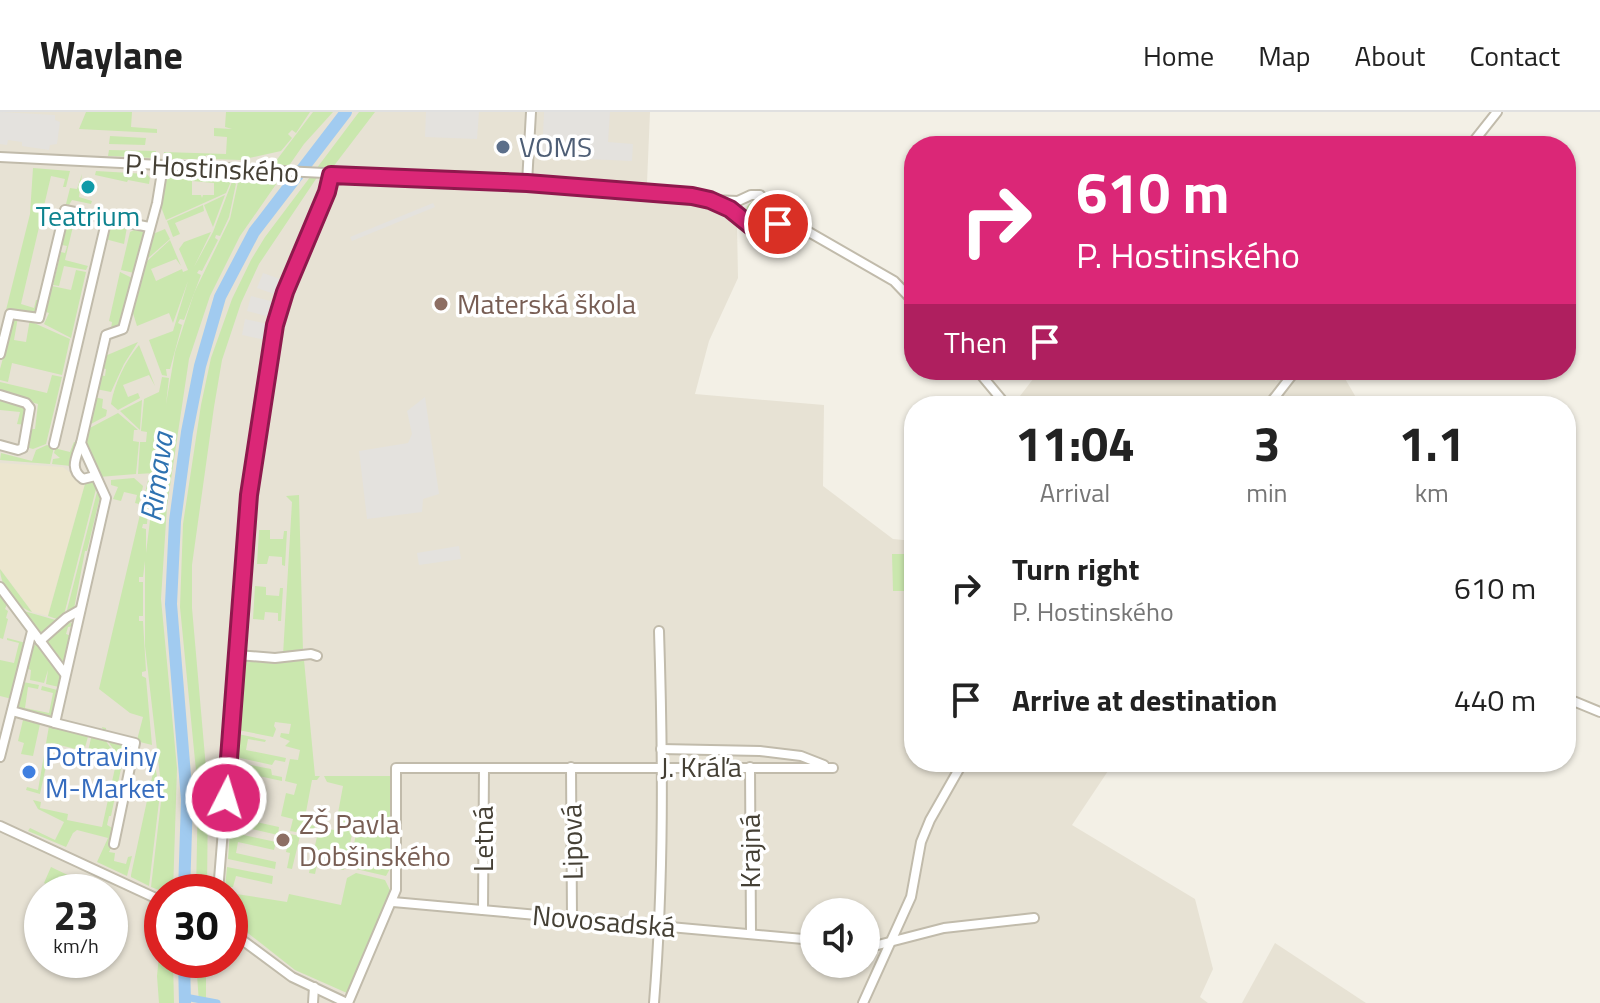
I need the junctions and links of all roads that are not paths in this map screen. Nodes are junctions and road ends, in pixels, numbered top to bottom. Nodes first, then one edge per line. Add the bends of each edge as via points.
1 (531, 112) edge
2 (1497, 112) edge
3 (1478, 136) edge
4 (0, 157) edge
5 (163, 166) junction
6 (328, 174) junction
7 (527, 183) junction
8 (710, 200) junction
9 (744, 200) junction
10 (771, 206) junction
11 (741, 216) junction
12 (107, 218) junction
13 (765, 224) junction
14 (149, 227) junction
15 (801, 228) junction
16 (904, 292) edge
17 (0, 311) edge
18 (10, 314) junction
19 (0, 354) edge
20 (985, 380) edge
21 (1288, 380) edge
22 (0, 395) edge
23 (999, 396) edge
24 (1276, 396) edge
25 (81, 443) junction
26 (54, 444) dead end
27 (0, 445) edge
28 (95, 476) junction
29 (0, 587) edge
30 (80, 610) junction
31 (32, 631) junction
32 (659, 631) dead end
33 (40, 641) junction
34 (237, 655) junction
35 (317, 656) dead end
36 (65, 674) junction
37 (1576, 702) edge
38 (12, 711) junction
39 (1600, 712) edge
40 (55, 723) junction
41 (661, 749) junction
42 (0, 757) edge
43 (571, 767) junction
44 (662, 767) junction
45 (750, 767) junction
46 (484, 768) junction
47 (957, 772) edge
48 (0, 826) edge
49 (114, 844) dead end
50 (219, 874) edge
51 (144, 893) edge
52 (393, 902) junction
53 (483, 910) junction
54 (572, 918) junction
55 (1034, 918) dead end
56 (660, 926) junction
57 (751, 934) junction
58 (800, 939) edge
59 (892, 941) junction
60 (880, 944) edge
61 (248, 945) edge
62 (314, 987) junction
63 (313, 1003) edge
64 (347, 1003) edge
65 (654, 1003) edge
66 (863, 1003) edge

1 - 7 street
2 - 3 street
4 - 5 street, P. Hostinského
5 - 6 street, P. Hostinského
5 - 14 street
6 - 7 street, P. Hostinského
6 - 34 street via 327,192 275,325 249,495
7 - 8 street, P. Hostinského
8 - 9 street, P. Hostinského
8 - 11 street, P. Hostinského
9 - 10 street, P. Hostinského via 760,195
9 - 11 street
10 - 13 street
10 - 15 street, P. Hostinského
11 - 13 street, P. Hostinského via 751,226
12 - 14 street
12 - 18 street via 65,210 39,318
12 - 26 street
13 - 15 street, P. Hostinského
14 - 25 street via 123,329 106,335
15 - 16 street, P. Hostinského
17 - 18 street
18 - 19 street
20 - 23 street
21 - 24 street
22 - 27 street via 30,408 23,448
25 - 28 street
25 - 28 street via 73,468 83,479
28 - 30 street via 106,498
29 - 31 street
30 - 33 street
30 - 36 street
31 - 33 street
31 - 38 street
32 - 41 street
33 - 36 street
34 - 35 street
34 - 50 street
36 - 40 street
37 - 39 street
38 - 40 street
38 - 42 street
40 - 49 street via 135,743
41 - 44 street
41 - 45 street, J. Kráľa via 787,754 833,768
43 - 44 street, J. Kráľa
43 - 46 street, J. Kráľa
43 - 54 street, Lipová
44 - 45 street, J. Kráľa
44 - 56 street
45 - 57 street, Krajná
46 - 52 street, J. Kráľa via 396,768
46 - 53 street, Letná
47 - 59 street via 921,842 911,897
48 - 51 street
52 - 53 street, Novosadská
52 - 64 street
53 - 54 street, Novosadská
54 - 56 street, Novosadská
55 - 59 street via 969,924
56 - 57 street, Novosadská
56 - 65 street
57 - 58 street, Novosadská
59 - 60 street
59 - 66 street
61 - 62 street
62 - 63 street
62 - 64 street

